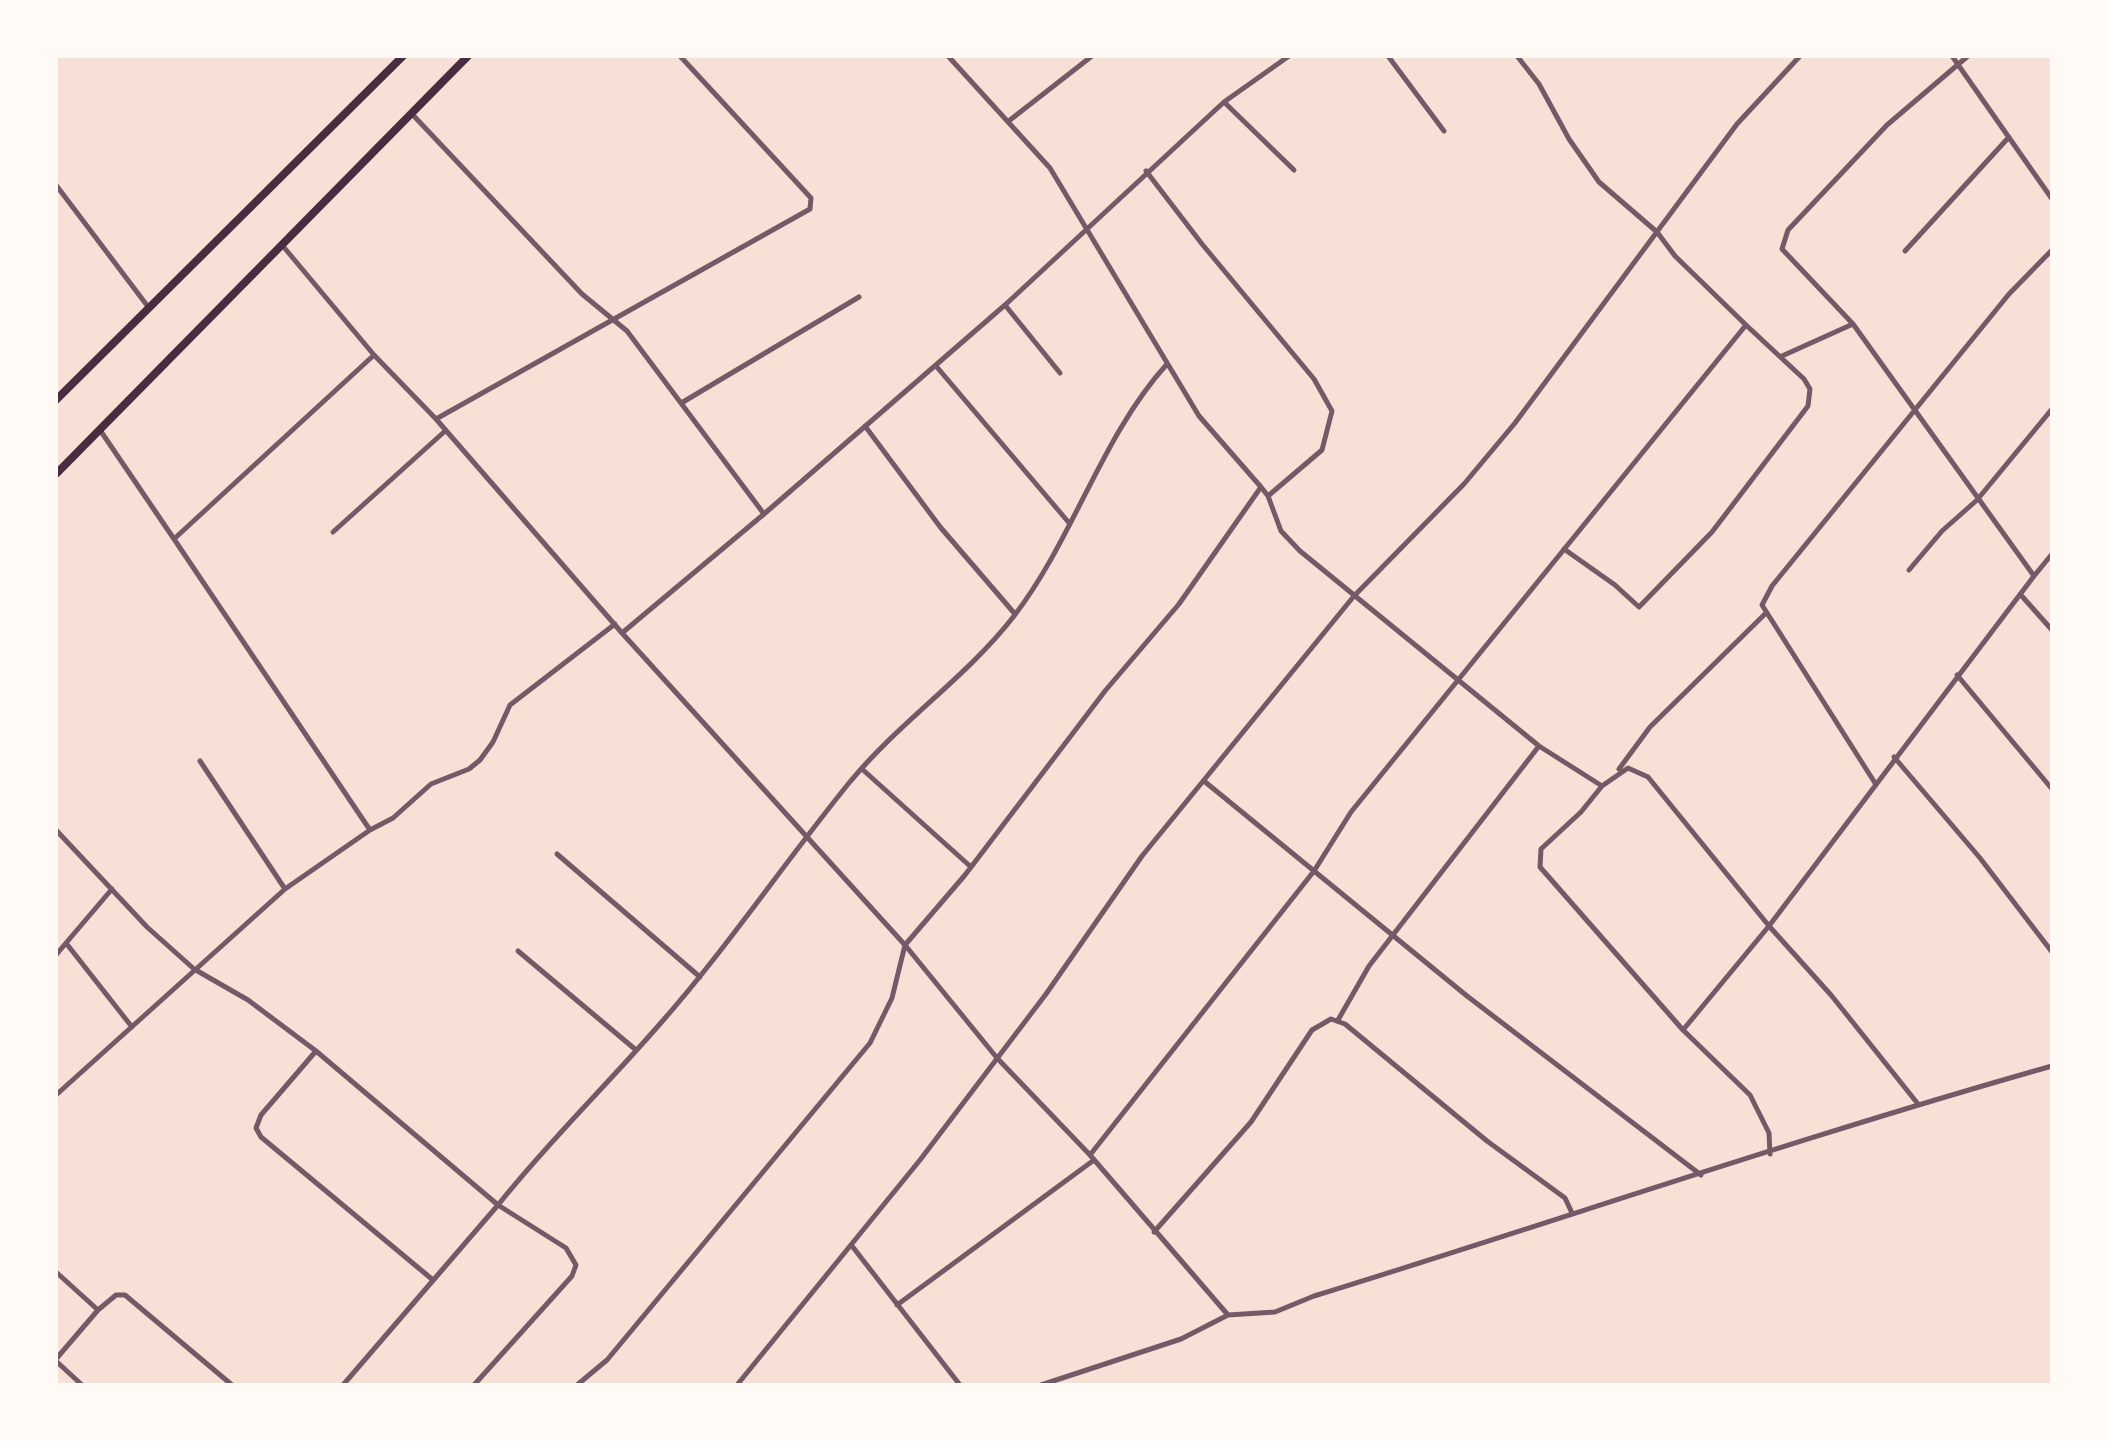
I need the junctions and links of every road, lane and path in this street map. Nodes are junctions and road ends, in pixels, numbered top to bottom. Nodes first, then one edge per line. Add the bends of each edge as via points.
1 (403, 56) edge
2 (468, 56) edge
3 (680, 56) edge
4 (948, 56) edge
5 (1092, 56) edge
6 (1289, 56) edge
7 (1388, 56) edge
8 (1517, 56) edge
9 (1800, 56) edge
10 (1952, 56) edge
11 (1968, 56) edge
12 (1958, 64) junction
13 (1224, 102) junction
14 (411, 113) junction
15 (1010, 120) junction
16 (1444, 131) dead end
17 (2009, 137) junction
18 (1294, 170) dead end
19 (1146, 171) junction
20 (56, 185) edge
21 (2052, 199) edge
22 (1087, 226) junction
23 (1657, 232) junction
24 (281, 245) junction
25 (2052, 250) edge
26 (1905, 251) dead end
27 (859, 297) dead end
28 (1005, 305) junction
29 (149, 308) junction
30 (611, 319) junction
31 (1853, 324) junction
32 (1746, 325) junction
33 (374, 355) junction
34 (1782, 356) junction
35 (1167, 364) junction
36 (936, 366) junction
37 (1060, 373) dead end
38 (56, 400) edge
39 (683, 402) junction
40 (1916, 409) junction
41 (2052, 409) edge
42 (436, 419) junction
43 (865, 426) junction
44 (100, 430) junction
45 (444, 432) junction
46 (56, 474) edge
47 (1261, 487) junction
48 (1268, 496) junction
49 (1977, 500) junction
50 (764, 514) junction
51 (1071, 525) junction
52 (333, 532) dead end
53 (174, 539) junction
54 (1564, 549) junction
55 (2052, 554) edge
56 (1909, 570) dead end
57 (2034, 576) junction
58 (2020, 594) junction
59 (1354, 596) junction
60 (1766, 613) junction
61 (1015, 614) junction
62 (615, 624) junction
63 (2052, 630) edge
64 (622, 633) junction
65 (1957, 675) junction
66 (1458, 681) junction
67 (1539, 746) junction
68 (1894, 757) junction
69 (200, 761) dead end
70 (862, 769) junction
71 (1614, 775) junction
72 (1204, 781) junction
73 (1875, 783) junction
74 (1602, 786) junction
75 (2052, 789) edge
76 (56, 830) edge
77 (370, 830) junction
78 (808, 839) junction
79 (557, 854) dead end
80 (971, 867) junction
81 (1314, 871) junction
82 (112, 889) junction
83 (285, 889) junction
84 (1769, 926) junction
85 (1394, 934) junction
86 (66, 943) junction
87 (905, 945) junction
88 (518, 951) dead end
89 (2052, 952) edge
90 (56, 955) edge
91 (194, 969) junction
92 (700, 977) junction
93 (1338, 1020) junction
94 (132, 1027) junction
95 (1683, 1030) junction
96 (636, 1050) junction
97 (316, 1051) junction
98 (997, 1058) junction
99 (2052, 1066) edge
100 (56, 1095) edge
101 (1918, 1104) junction
102 (1770, 1154) junction
103 (1092, 1157) junction
104 (1701, 1175) junction
105 (498, 1205) junction
106 (1572, 1213) junction
107 (1154, 1232) junction
108 (852, 1246) junction
109 (56, 1272) edge
110 (433, 1280) junction
111 (897, 1305) junction
112 (98, 1310) junction
113 (1228, 1315) junction
114 (56, 1360) edge
115 (82, 1385) edge
116 (232, 1385) edge
117 (344, 1385) edge
118 (474, 1385) edge
119 (577, 1385) edge
120 (737, 1385) edge
121 (960, 1385) edge
122 (1041, 1385) edge

1 - 29 highway
2 - 14 highway
3 - 30 street via 813,205 804,215
4 - 15 street
5 - 15 street
6 - 13 street
7 - 16 street
8 - 23 street via 1599,182
9 - 23 street via 1737,124
10 - 12 street
11 - 12 street
12 - 17 street
12 - 31 street via 1887,125 1782,240 1787,256
13 - 18 street
13 - 19 street
14 - 24 highway
14 - 30 street
15 - 22 street via 1050,168
17 - 21 street
17 - 26 street
19 - 22 street
19 - 48 street via 1314,379 1332,411 1322,450
20 - 29 street
22 - 28 street
22 - 35 street
23 - 32 street
23 - 59 street via 1475,472
24 - 33 street
24 - 44 highway
25 - 40 street via 2030,268
27 - 39 street
28 - 36 street
28 - 37 street
29 - 38 highway
30 - 39 street via 627,331
30 - 42 street
31 - 34 street
31 - 40 street
32 - 34 street
32 - 54 street
33 - 42 street
33 - 53 street
34 - 54 street via 1810,389 1808,406 1712,532 1639,607
35 - 47 street via 1199,416
35 - 51 street via 1100,466
36 - 43 street
36 - 51 street
39 - 50 street
40 - 49 street
40 - 60 street via 1772,586 1762,605
41 - 49 street
42 - 45 street
43 - 50 street
43 - 61 street via 948,537
44 - 46 highway
44 - 53 street
45 - 52 street
45 - 62 street
47 - 48 street
47 - 80 street via 1179,604 1105,691
48 - 59 street via 1281,531
49 - 56 street
49 - 57 street
50 - 64 street
51 - 61 street
53 - 77 street
54 - 66 street
55 - 57 street
57 - 58 street
58 - 63 street
58 - 65 street
59 - 66 street
59 - 72 street
60 - 71 street via 1650,727
60 - 73 street
61 - 70 street via 985,651
62 - 64 street
62 - 77 street via 510,705 480,760 431,784 393,818
64 - 78 street
65 - 68 street
65 - 75 street
66 - 67 street
66 - 81 street via 1351,812
67 - 74 street
67 - 85 street
68 - 73 street
68 - 89 street
69 - 83 street
70 - 78 street
70 - 80 street
71 - 74 street
71 - 84 street via 1628,768 1648,777
72 - 81 street
72 - 98 street via 1142,856
73 - 84 street
74 - 95 street via 1541,849 1538,861
76 - 82 street
77 - 83 street
78 - 87 street
78 - 92 street
79 - 92 street
80 - 87 street
81 - 85 street
81 - 103 street
82 - 86 street
82 - 91 street
83 - 91 street
84 - 95 street
84 - 101 street
85 - 93 street
85 - 104 street
86 - 90 street
86 - 94 street
87 - 98 street
87 - 119 street via 892,998 870,1043 607,1360
88 - 96 street
91 - 94 street
91 - 97 street via 248,1000
92 - 96 street
93 - 106 street via 1565,1198
93 - 107 street via 1312,1030 1251,1122
94 - 100 street
95 - 102 street via 1750,1095 1769,1133
96 - 105 street
97 - 105 street
97 - 110 street via 261,1115 256,1128
98 - 103 street
98 - 108 street
99 - 101 street
101 - 102 street
102 - 104 street
103 - 107 street
103 - 111 street
104 - 106 street
105 - 110 street
105 - 118 street via 566,1248 576,1265 572,1276
106 - 113 street via 1275,1312
107 - 113 street
108 - 111 street
108 - 120 street
109 - 112 street
110 - 117 street
111 - 121 street
112 - 114 street
112 - 116 street via 116,1295 125,1295
113 - 122 street via 1181,1339
114 - 115 street

